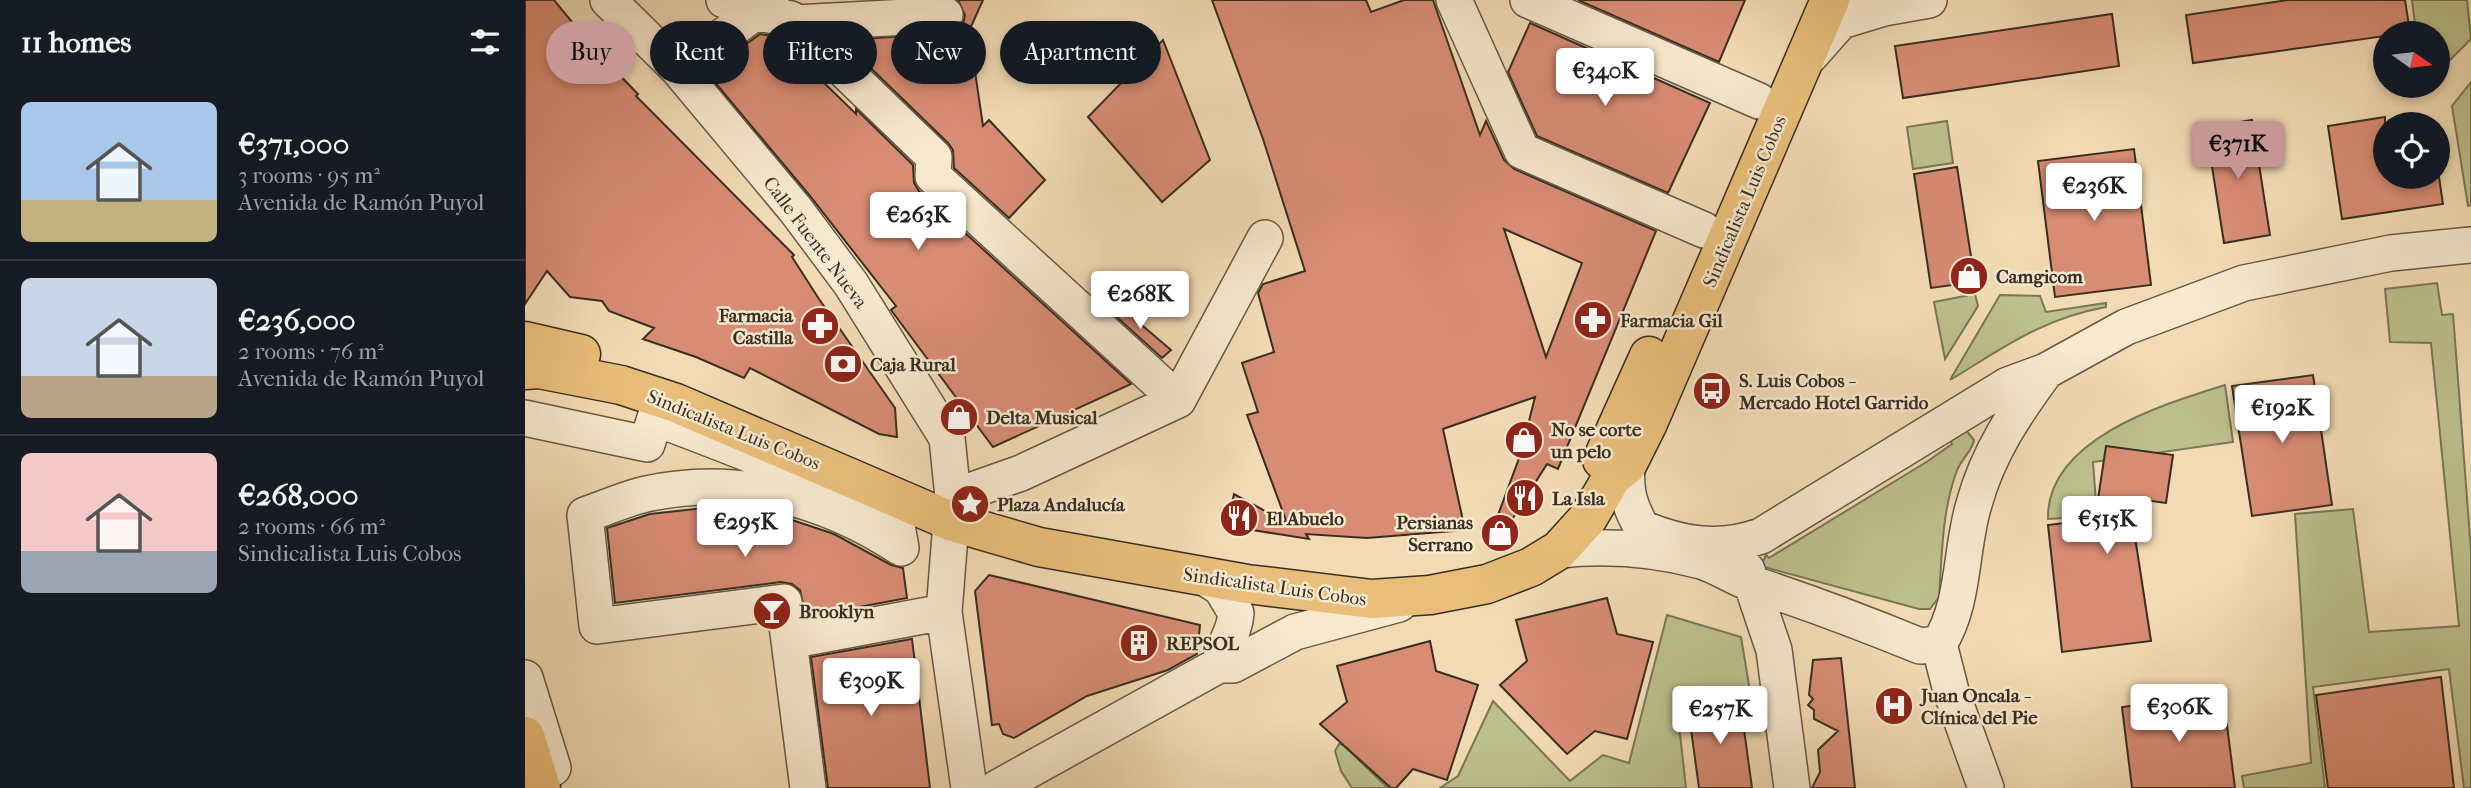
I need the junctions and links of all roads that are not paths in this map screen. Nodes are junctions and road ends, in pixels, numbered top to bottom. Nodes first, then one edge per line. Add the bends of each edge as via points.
1 (608, 0) edge
2 (724, 0) edge
3 (1454, 0) edge
4 (1528, 0) edge
5 (1801, 0) edge
6 (1830, 0) edge
7 (1929, 0) edge
8 (775, 12) edge
9 (945, 15) dead end
10 (749, 27) edge
11 (650, 41) edge
12 (1803, 64) junction
13 (691, 84) edge
14 (1759, 101) junction
15 (1704, 230) junction
16 (1265, 238) dead end
17 (2471, 245) edge
18 (525, 341) edge
19 (525, 370) edge
20 (2046, 371) junction
21 (1178, 400) junction
22 (525, 418) edge
23 (1950, 419) junction
24 (1989, 458) junction
25 (1627, 465) junction
26 (953, 510) junction
27 (1761, 536) junction
28 (1559, 550) junction
29 (1205, 577) junction
30 (1749, 583) junction
31 (1430, 595) junction
32 (1810, 602) junction
33 (1232, 604) junction
34 (944, 612) junction
35 (1295, 632) junction
36 (789, 641) junction
37 (1940, 644) junction
38 (1774, 650) junction
39 (1220, 665) junction
40 (525, 678) edge
41 (525, 736) edge
42 (541, 788) edge
43 (559, 788) edge
44 (807, 788) edge
45 (969, 788) edge
46 (997, 788) edge
47 (1792, 788) edge
48 (1986, 788) edge

1 - 11 street, Calle Fuente Nueva
2 - 8 street
3 - 15 street via 1523,151
4 - 14 street
5 - 14 main road, Sindicalista Luis Cobos
6 - 12 main road, Sindicalista Luis Cobos
7 - 12 street via 1841,21
8 - 9 street
8 - 10 street
8 - 21 street via 934,157 933,176
12 - 25 main road, Sindicalista Luis Cobos
13 - 26 street, Calle Fuente Nueva via 795,209 896,353 947,438
14 - 15 main road, Sindicalista Luis Cobos
15 - 26 main road, Sindicalista Luis Cobos via 1602,461 1579,499 1522,550 1486,568 1396,583 1284,576 1154,556
16 - 21 street
17 - 20 street via 2391,253 2243,283 2126,327
18 - 26 main road, Sindicalista Luis Cobos via 682,377
19 - 26 main road, Sindicalista Luis Cobos via 621,386 676,403
20 - 23 street via 2008,385
20 - 24 street
21 - 26 street
22 - 36 street via 647,443 655,418 736,449 897,526 901,548 872,529 810,501 766,491 710,487 646,494 585,515 597,626 784,602
23 - 24 street via 1961,418 1981,428 1990,447
23 - 27 street
24 - 37 street via 1973,505 1951,625
25 - 27 street via 1630,509 1642,528 1697,545 1738,544
25 - 28 main road, Sindicalista Luis Cobos via 1612,477 1588,518
26 - 29 main road, Sindicalista Luis Cobos via 1039,547
26 - 34 street, Calle Fuente Nueva
27 - 30 street via 1748,558
28 - 30 street via 1648,551 1704,562
28 - 31 main road, Sindicalista Luis Cobos via 1487,584
29 - 31 main road, Sindicalista Luis Cobos via 1371,599
29 - 33 street via 1221,588
30 - 32 street
30 - 38 street
31 - 35 street
32 - 37 street via 1920,646
32 - 38 street via 1787,615 1775,637
33 - 35 street via 1276,630
33 - 39 street via 1235,623
34 - 36 street
34 - 45 street, Calle Fuente Nueva
35 - 39 street via 1233,665
36 - 44 street
37 - 48 street via 1951,691
38 - 47 street
39 - 46 street
40 - 43 street
41 - 42 main road

